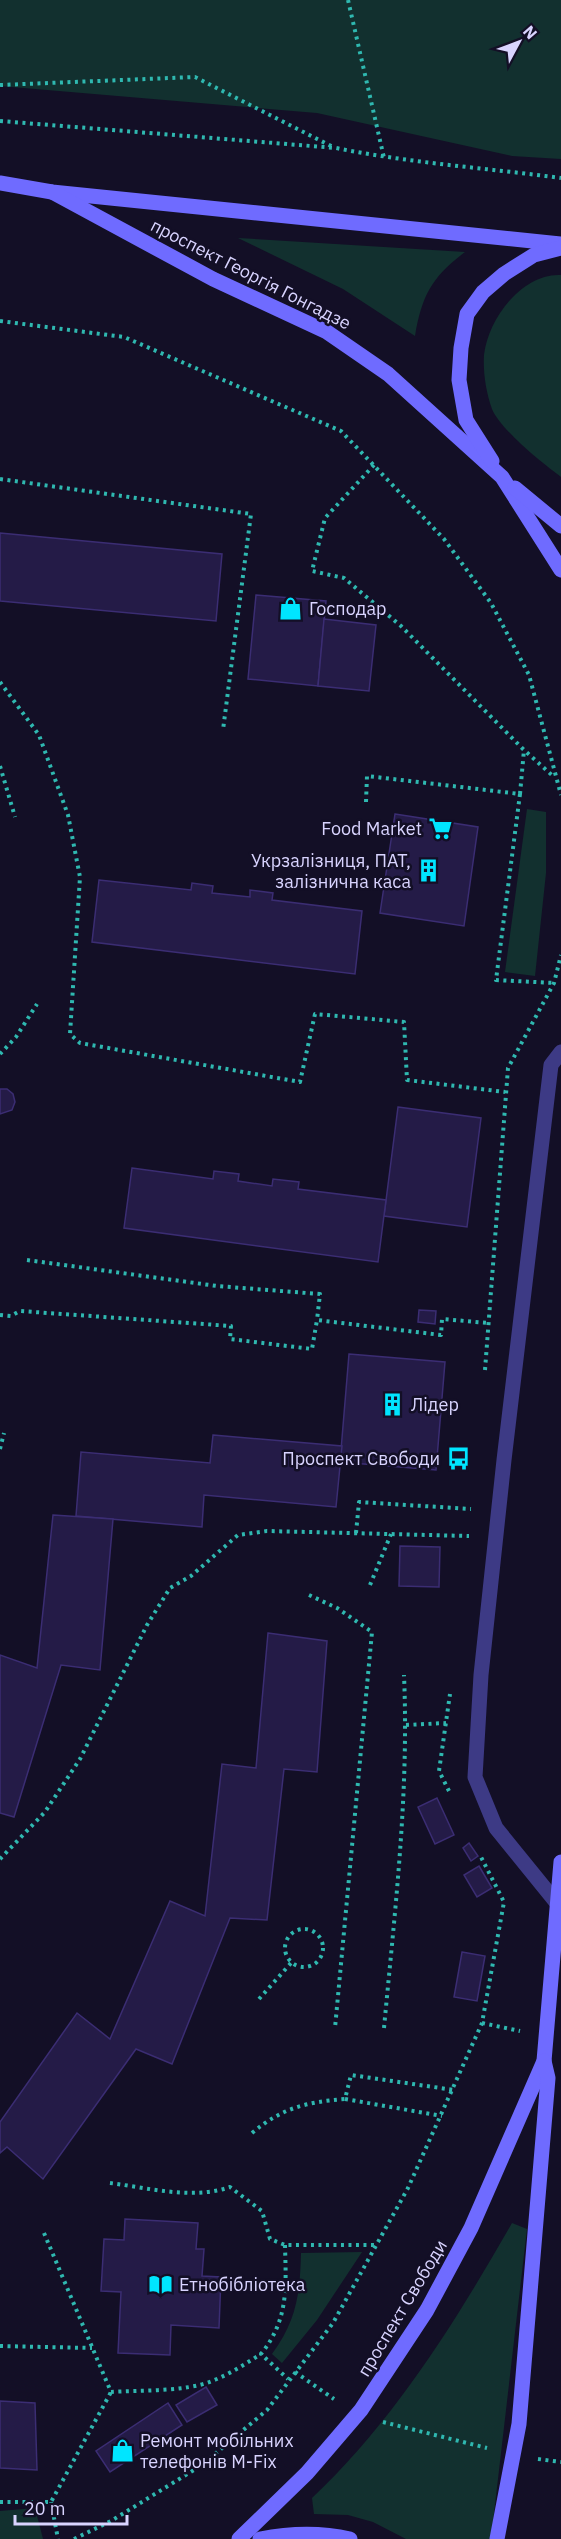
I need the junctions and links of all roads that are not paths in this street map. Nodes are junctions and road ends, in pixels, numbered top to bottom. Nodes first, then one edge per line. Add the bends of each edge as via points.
1 (0, 183) edge
2 (52, 192) junction
3 (561, 246) edge
4 (502, 477) junction
5 (561, 526) edge
6 (561, 570) edge
7 (561, 1052) edge
8 (561, 1862) edge
9 (556, 1902) junction
10 (544, 2061) junction
11 (239, 2539) edge
12 (260, 2539) edge
13 (350, 2539) edge
14 (497, 2539) edge

1 - 2 street, проспект Георгія Гонгадзе
2 - 3 street, проспект Георгія Гонгадзе
2 - 4 street, проспект Георгія Гонгадзе via 213,279 327,332 388,374
3 - 4 street via 534,255 504,274 483,292 467,314 459,380 466,420
4 - 5 street
4 - 6 street
7 - 9 lane via 551,1065 516,1355 475,1777 496,1828
8 - 9 street, проспект Свободи
9 - 10 street, проспект Свободи
10 - 11 street, проспект Свободи via 471,2228 428,2310 357,2415 307,2473
10 - 14 street, проспект Свободи via 548,2078 519,2424
12 - 13 street via 318,2533

